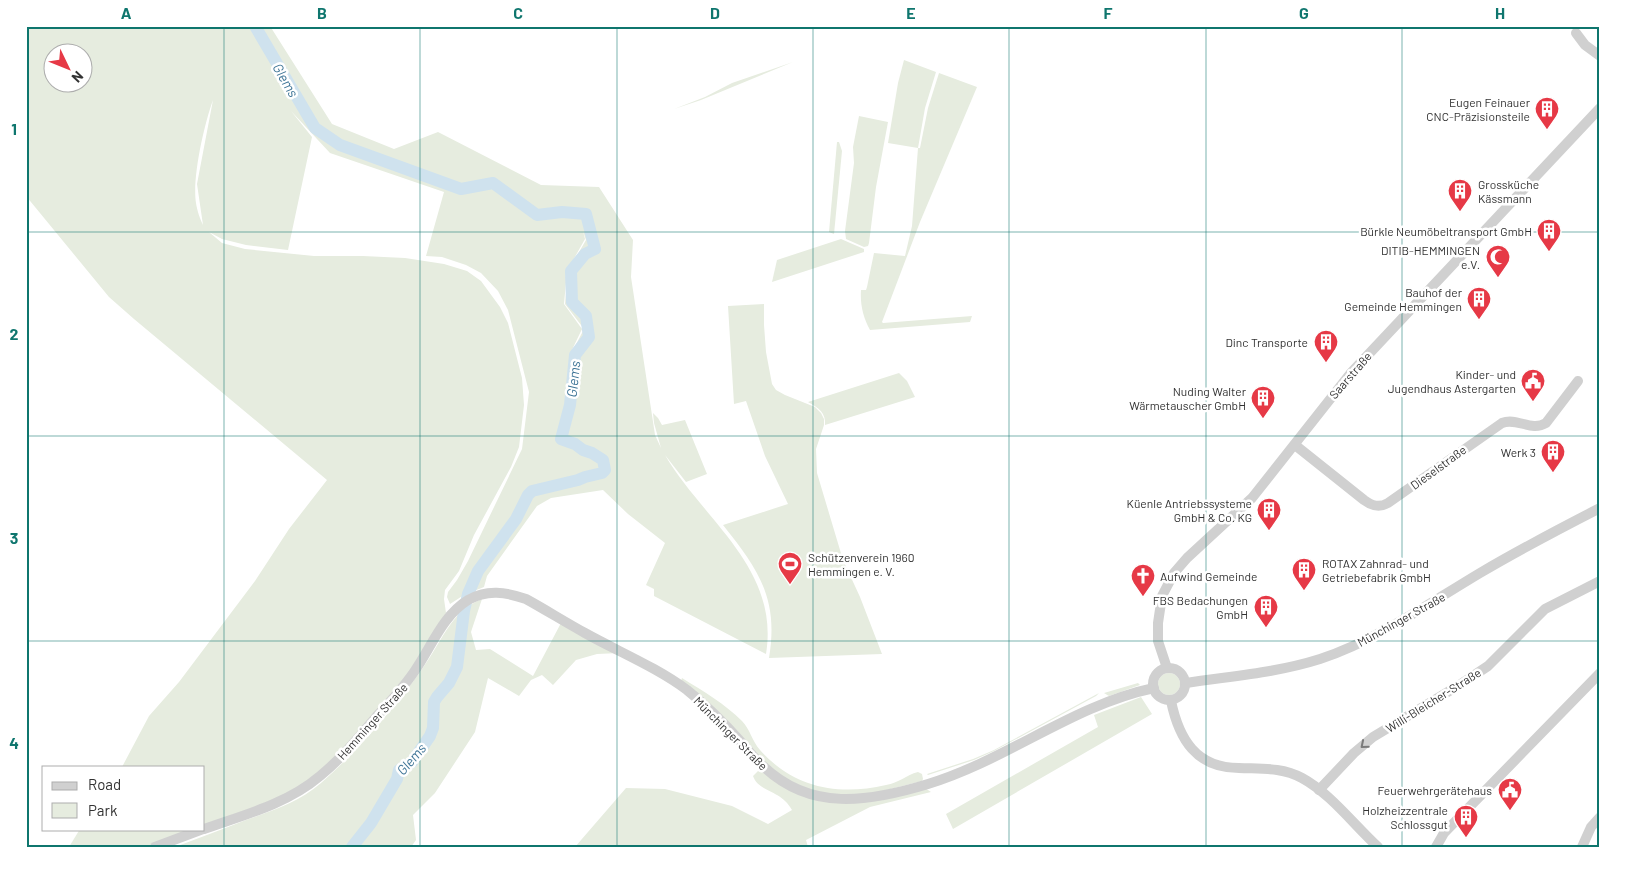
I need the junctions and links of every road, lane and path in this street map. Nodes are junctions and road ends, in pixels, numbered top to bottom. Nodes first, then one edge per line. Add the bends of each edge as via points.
1 (1576, 33) dead end
2 (1600, 56) edge
3 (1600, 108) edge
4 (1578, 381) dead end
5 (1295, 445) junction
6 (1600, 508) edge
7 (1600, 581) edge
8 (516, 596) joint
9 (1167, 668) junction
10 (1600, 673) edge
11 (1186, 682) junction
12 (1154, 688) junction
13 (1171, 700) junction
14 (1319, 790) junction
15 (1600, 817) edge
16 (205, 828) edge
17 (200, 830) edge
18 (156, 847) edge
19 (1378, 847) edge
20 (1436, 847) edge
21 (1582, 847) edge

1 - 2 street
3 - 5 street, Saarstraße via 1350,374
4 - 5 street, Dieselstraße via 1546,423 1533,426 1509,421 1502,423 1383,506 1364,500
5 - 9 street, Saarstraße via 1250,500 1187,558 1169,580 1162,596 1158,623 1158,640
6 - 11 street, Münchinger Straße via 1370,638 1336,653 1268,672
7 -> 14 street, Willi-Bleicher-Straße via 1545,609 1475,675 1372,738
8 - 12 street, Münchinger Straße via 668,677 707,707 777,778 799,790 827,798 874,798 936,781 997,756 1097,706
8 - 16 street, Hemminger Straße via 493,592 477,596 458,607 407,682 348,750 306,788
9 - 11 street via 1180,672
9 - 12 street via 1157,674
10 - 20 street via 1444,833
11 - 13 street via 1182,695
12 - 13 street via 1160,698
13 - 14 street via 1184,740 1204,759 1227,768 1281,770 1302,778
14 - 19 street
15 - 21 street via 1591,827
17 - 18 street, Hemminger Straße

